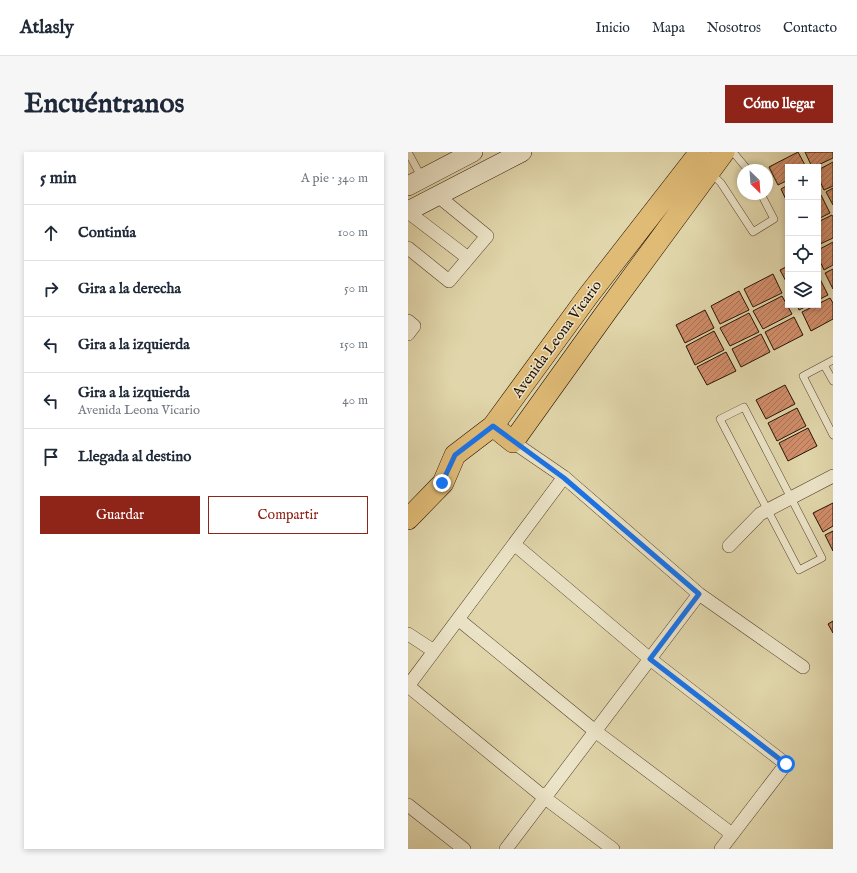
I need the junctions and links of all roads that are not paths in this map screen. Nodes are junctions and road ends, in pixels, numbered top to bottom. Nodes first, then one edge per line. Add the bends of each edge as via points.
1 (408, 152) edge
2 (473, 152) edge
3 (522, 152) edge
4 (724, 152) edge
5 (733, 152) edge
6 (701, 163) edge
7 (449, 164) junction
8 (743, 164) edge
9 (415, 182) edge
10 (460, 184) junction
11 (438, 196) junction
12 (764, 200) edge
13 (408, 212) edge
14 (408, 248) edge
15 (468, 258) junction
16 (588, 296) junction
17 (606, 311) junction
18 (408, 321) edge
19 (408, 334) edge
20 (833, 360) edge
21 (824, 365) junction
22 (833, 381) edge
23 (493, 426) junction
24 (833, 435) edge
25 (513, 442) junction
26 (833, 476) edge
27 (564, 478) junction
28 (791, 498) junction
29 (768, 510) junction
30 (408, 519) edge
31 (514, 544) junction
32 (729, 546) dead end
33 (699, 594) junction
34 (458, 619) junction
35 (408, 634) edge
36 (434, 651) junction
37 (650, 659) junction
38 (803, 667) dead end
39 (408, 686) edge
40 (595, 731) junction
41 (545, 798) junction
42 (408, 805) edge
43 (732, 834) junction
44 (464, 849) edge
45 (506, 849) edge
46 (613, 849) edge
47 (721, 849) edge

1 - 9 lane
2 - 7 main road
3 - 10 main road
4 - 6 main road, Avenida Leona Vicario
5 - 8 lane
6 - 12 lane via 721,183 753,232 774,219
6 - 16 main road, Avenida Leona Vicario
6 - 17 main road, Avenida Leona Vicario
7 - 9 main road
7 - 10 main road
10 - 11 main road
11 - 13 main road
11 - 15 street via 487,236
13 - 15 street
14 - 15 street via 449,281
16 - 17 main road
16 - 23 main road, Avenida Leona Vicario
17 - 25 main road, Avenida Leona Vicario
18 - 19 street via 414,326
20 - 21 lane
21 - 22 lane
21 - 24 lane via 802,376
23 - 25 main road
23 - 30 main road, Avenida Leona Vicario via 455,455 442,483
25 - 27 street
26 - 28 street
27 - 31 street
27 - 33 street
28 - 29 street
28 - 29 lane via 822,558 798,570
28 - 29 lane via 744,407 720,419
29 - 32 street via 760,514
31 - 34 street
31 - 37 street
33 - 37 street
33 - 38 street
34 - 36 street
34 - 40 street
35 - 36 street
36 - 39 street
37 - 40 street
37 - 43 street via 786,764
39 - 41 street
40 - 41 street
40 - 43 street
41 - 45 street
41 - 46 street
42 - 44 street
43 - 47 street

